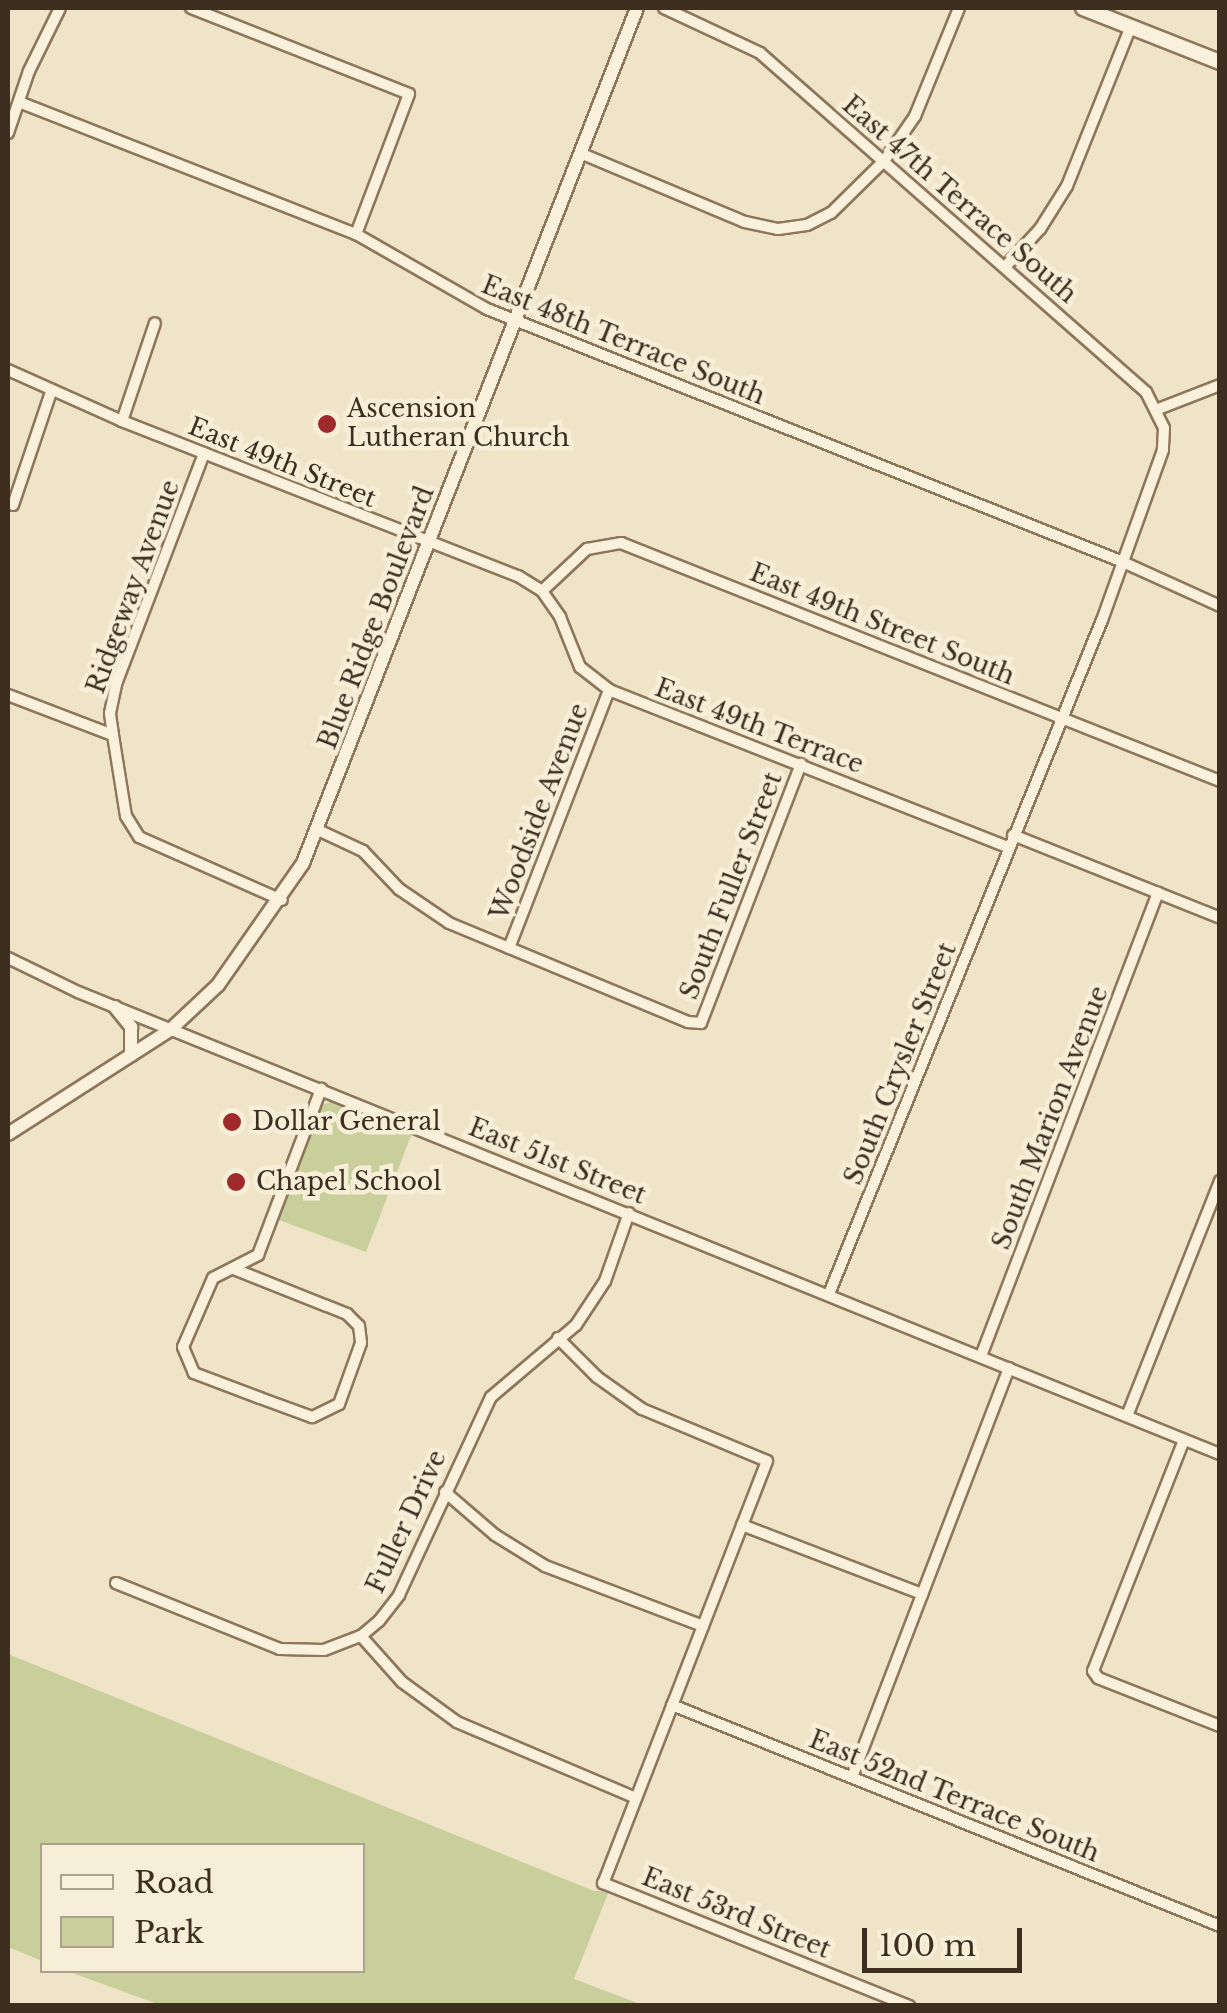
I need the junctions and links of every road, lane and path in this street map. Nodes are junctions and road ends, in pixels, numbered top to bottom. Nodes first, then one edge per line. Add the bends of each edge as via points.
1 (60, 8) edge
2 (191, 8) edge
3 (637, 8) edge
4 (664, 8) edge
5 (959, 8) edge
6 (1084, 8) edge
7 (1130, 26) junction
8 (1220, 62) edge
9 (18, 102) junction
10 (8, 132) edge
11 (580, 153) junction
12 (884, 161) junction
13 (356, 234) junction
14 (1005, 268) junction
15 (517, 318) junction
16 (155, 323) dead end
17 (8, 370) edge
18 (1220, 385) edge
19 (52, 392) junction
20 (1158, 409) junction
21 (122, 420) junction
22 (204, 454) junction
23 (13, 505) dead end
24 (431, 544) junction
25 (1123, 562) junction
26 (542, 592) junction
27 (1220, 606) edge
28 (609, 690) junction
29 (8, 695) edge
30 (1061, 718) junction
31 (113, 735) junction
32 (801, 764) junction
33 (1220, 781) edge
34 (318, 830) junction
35 (1013, 835) junction
36 (1008, 848) junction
37 (1158, 893) junction
38 (282, 900) junction
39 (1220, 918) edge
40 (509, 948) junction
41 (8, 958) edge
42 (115, 1007) junction
43 (170, 1030) junction
44 (131, 1056) junction
45 (321, 1089) junction
46 (8, 1134) edge
47 (1220, 1181) edge
48 (628, 1213) junction
49 (234, 1269) junction
50 (828, 1294) junction
51 (558, 1338) junction
52 (981, 1356) junction
53 (1008, 1368) junction
54 (1127, 1416) junction
55 (1184, 1440) junction
56 (1220, 1454) edge
57 (445, 1492) junction
58 (742, 1525) junction
59 (116, 1583) dead end
60 (922, 1594) junction
61 (703, 1626) junction
62 (360, 1636) junction
63 (672, 1705) junction
64 (1220, 1726) edge
65 (852, 1777) junction
66 (636, 1798) junction
67 (1220, 1926) edge
68 (909, 2006) edge

1 - 9 street
2 - 13 street via 409,94
3 - 11 street, Blue Ridge Boulevard
4 - 12 street, East 47th Terrace South via 760,52
5 - 12 street via 915,116
6 - 7 main road
7 - 8 main road
7 - 14 street via 1067,186
9 - 10 street
9 - 13 street, East 48th Terrace South
11 - 12 street via 778,229 831,213
11 - 15 street, Blue Ridge Boulevard
12 - 14 street, East 47th Terrace South
13 - 15 street, East 48th Terrace South via 460,297
14 - 20 street, East 47th Terrace South
15 - 24 street, Blue Ridge Boulevard
15 - 25 street, East 48th Terrace South
16 - 21 street
17 - 19 street, East 49th Street
18 - 20 street
19 - 21 street, East 49th Street
19 - 23 street
20 - 25 street via 1163,450
21 - 22 street, East 49th Street
22 - 24 street, East 49th Street
22 - 31 street, Ridgeway Avenue via 116,684
24 - 26 street, East 49th Street via 518,576
24 - 34 street, Blue Ridge Boulevard
25 - 27 street, East 48th Terrace South
25 - 30 street
26 - 28 street, East 49th Terrace via 560,616 580,667
26 - 30 street, East 49th Street South via 587,549 622,544
28 - 32 street, East 49th Terrace
28 - 40 street, Woodside Avenue
29 - 31 street
30 - 33 street, East 49th Street South
30 - 35 street
31 - 38 street, Ridgeway Avenue via 126,816 139,837
32 - 36 street, East 49th Terrace
32 - 40 street, South Fuller Street via 701,1023
34 - 38 street, Blue Ridge Boulevard
34 - 40 street via 364,851 427,912
35 - 36 street, South Crysler Street
35 - 37 street
36 - 50 street, South Crysler Street
37 - 39 street
37 - 52 street, South Marion Avenue
38 - 43 street, Blue Ridge Boulevard via 218,985
41 - 42 street, East 51st Street
42 - 43 street, East 51st Street
42 - 44 street via 131,1027
43 - 44 street, Blue Ridge Boulevard
43 - 45 street, East 51st Street
44 - 46 street, Blue Ridge Boulevard
45 - 48 street, East 51st Street
45 - 49 street via 258,1255
47 - 54 street
48 - 50 street, East 51st Street
48 - 51 street, Fuller Drive via 596,1297
49 - 49 street via 205,1287 182,1346 194,1373 312,1417 339,1404 361,1343 359,1326 347,1314
50 - 52 street, East 51st Street
51 - 57 street, Fuller Drive via 491,1397
51 - 58 street via 642,1409 766,1464
52 - 53 street, East 51st Street
53 - 54 street
53 - 60 street
54 - 55 street
55 - 56 street
55 - 64 street via 1093,1671
57 - 61 street via 545,1566
57 - 62 street, Fuller Drive via 399,1594
58 - 60 street
58 - 61 street
59 - 62 street, Fuller Drive via 280,1649 324,1650
60 - 65 street
61 - 63 street
62 - 66 street via 402,1682 458,1722
63 - 65 street, East 52nd Terrace South
63 - 66 street
65 - 67 street, East 52nd Terrace South
66 - 68 street, East 53rd Street via 603,1883

